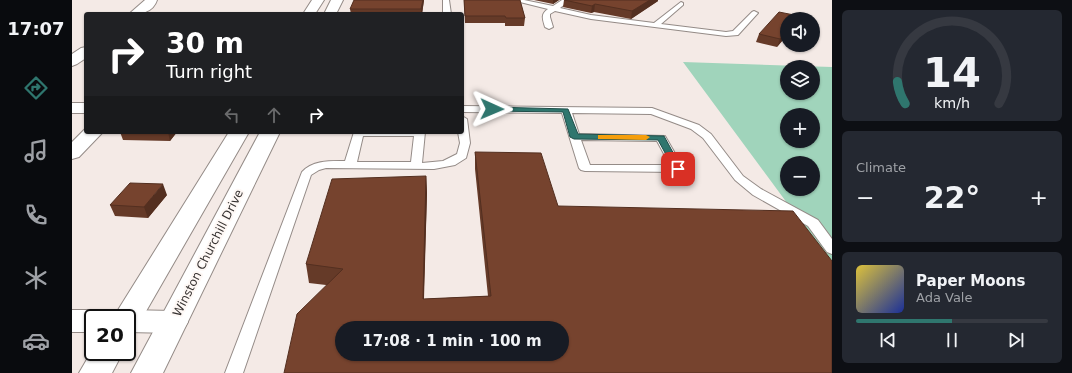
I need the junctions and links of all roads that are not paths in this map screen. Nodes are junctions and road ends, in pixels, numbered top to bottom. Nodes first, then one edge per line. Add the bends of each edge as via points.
1 (151, 0) edge
2 (318, 0) edge
3 (337, 0) edge
4 (446, 0) edge
5 (515, 0) edge
6 (567, 0) edge
7 (681, 4) dead end
8 (552, 9) junction
9 (138, 12) edge
10 (310, 12) edge
11 (331, 12) edge
12 (447, 12) edge
13 (754, 13) dead end
14 (654, 26) junction
15 (549, 27) dead end
16 (84, 52) edge
17 (72, 61) edge
18 (72, 108) edge
19 (84, 108) edge
20 (464, 109) edge
21 (566, 110) junction
22 (91, 134) edge
23 (238, 134) edge
24 (269, 134) edge
25 (359, 134) edge
26 (420, 134) edge
27 (463, 134) edge
28 (574, 137) junction
29 (72, 153) edge
30 (350, 165) junction
31 (416, 166) junction
32 (832, 249) edge
33 (134, 309) edge
34 (136, 320) edge
35 (72, 321) edge
36 (84, 321) edge
37 (173, 322) junction
38 (102, 361) edge
39 (95, 373) edge
40 (147, 373) edge
41 (234, 373) edge

1 - 9 main road
2 - 10 main road
3 - 11 main road
4 - 12 lane
5 - 8 lane
6 - 8 lane
7 - 14 lane
8 - 14 lane
8 - 15 lane via 546,17
13 - 14 lane via 735,34
16 - 17 main road
18 - 19 main road
20 - 21 lane
21 - 28 lane
21 - 32 lane via 652,111 695,127 707,136 739,178 757,192 813,224
22 - 29 main road
23 - 33 main road
24 - 37 main road, Winston Churchill Drive
25 - 30 lane
26 - 31 lane
27 - 31 lane via 462,156 453,163 443,166
28 - 28 lane via 586,168 678,169 661,138
30 - 31 lane
30 - 41 lane via 319,165 310,168 306,174
34 - 37 main road
35 - 36 main road
37 - 40 main road, Winston Churchill Drive
38 - 39 main road

